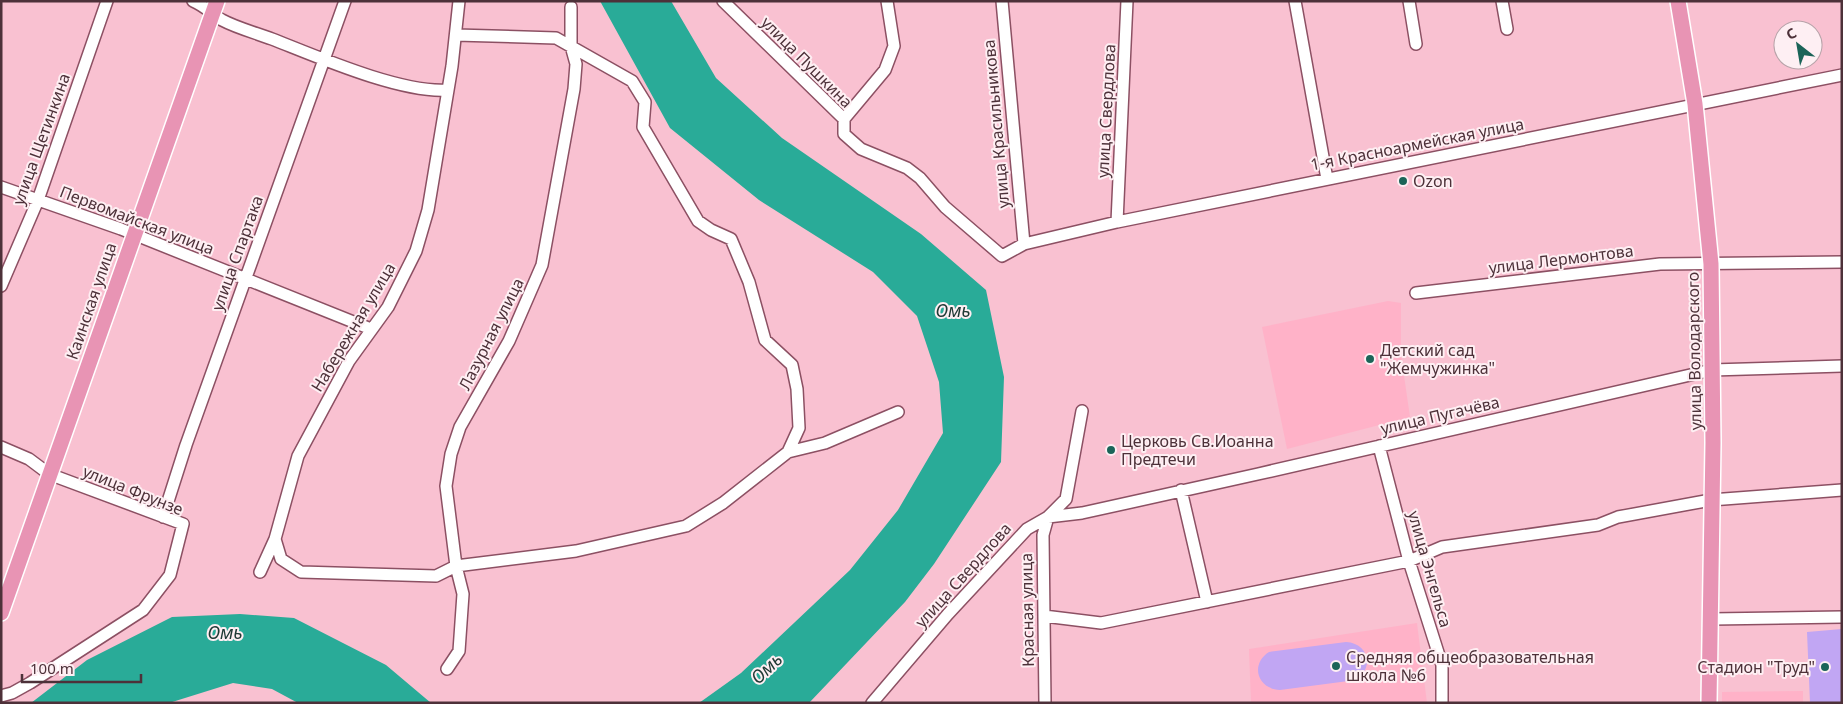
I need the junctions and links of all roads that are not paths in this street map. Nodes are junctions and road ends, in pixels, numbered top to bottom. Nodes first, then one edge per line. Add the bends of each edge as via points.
1 (107, 1) edge
2 (193, 1) edge
3 (345, 1) edge
4 (459, 1) edge
5 (723, 1) edge
6 (887, 1) edge
7 (1002, 1) edge
8 (1127, 1) edge
9 (1295, 1) edge
10 (1409, 1) edge
11 (1502, 1) edge
12 (1678, 1) edge
13 (215, 7) edge
14 (571, 7) dead end
15 (1508, 29) dead end
16 (456, 35) junction
17 (1416, 44) dead end
18 (571, 46) junction
19 (323, 59) junction
20 (1842, 75) edge
21 (447, 90) junction
22 (1695, 104) junction
23 (844, 119) junction
24 (1327, 178) junction
25 (1, 187) edge
26 (38, 200) junction
27 (1117, 222) junction
28 (134, 234) junction
29 (1024, 244) junction
30 (1002, 256) joint
31 (1842, 262) edge
32 (1710, 264) junction
33 (245, 279) junction
34 (1, 286) edge
35 (1416, 293) dead end
36 (371, 329) junction
37 (1842, 366) edge
38 (1712, 370) junction
39 (1082, 411) dead end
40 (898, 412) dead end
41 (1379, 446) junction
42 (1, 447) edge
43 (788, 452) junction
44 (49, 474) junction
45 (1182, 490) junction
46 (1842, 490) edge
47 (1711, 500) junction
48 (163, 517) junction
49 (1048, 517) junction
50 (275, 539) junction
51 (1409, 561) junction
52 (456, 566) junction
53 (260, 572) dead end
54 (1208, 602) junction
55 (1, 613) edge
56 (1044, 616) junction
57 (1842, 618) edge
58 (1712, 619) junction
59 (447, 669) dead end
60 (1, 696) edge
61 (872, 703) edge
62 (1045, 703) edge
63 (1442, 703) edge
64 (1710, 703) edge

1 - 26 street, улица Щетинкина
2 - 13 street
3 - 19 street, улица Спартака
4 - 16 street, Набережная улица
5 - 23 street, улица Пушкина
6 - 23 street via 894,46 885,70
7 - 29 street, улица Красильникова
8 - 27 street, улица Свердлова
9 - 24 street
10 - 17 street
11 - 15 street
12 - 22 main road, улица Володарского
13 - 19 street via 221,20
13 - 28 main road, Каинская улица
14 - 18 street, Лазурная улица
16 - 18 street via 556,38
16 - 21 street, Набережная улица
18 - 43 street via 632,81 645,102 642,127 681,195 698,221 731,239 749,282 765,340 792,365 798,389 799,428
18 - 52 street, Лазурная улица via 576,64 574,89 542,265 509,341 460,427 451,454 446,486
19 - 21 street via 431,91
19 - 33 street, улица Спартака
20 - 22 street, 1-я Красноармейская улица
21 - 36 street, Набережная улица via 428,210 416,251 388,307
22 - 24 street, 1-я Красноармейская улица
22 - 32 main road, улица Володарского
23 - 30 street, улица Пушкина via 844,134 850,140 861,149 907,168 945,207
24 - 27 street, 1-я Красноармейская улица
25 - 26 street, Первомайская улица
26 - 28 street, Первомайская улица
26 - 34 street, улица Щетинкина
27 - 29 street, 1-я Красноармейская улица
28 - 33 street, Первомайская улица
28 - 44 main road, Каинская улица
29 - 30 street, 1-я Красноармейская улица
31 - 32 street, улица Лермонтова
32 - 35 street, улица Лермонтова via 1660,264
32 - 38 main road, улица Володарского
33 - 36 street, Первомайская улица
33 - 48 street, улица Спартака
36 - 50 street, Набережная улица via 349,361 298,456
37 - 38 street, улица Пугачёва
38 - 41 street, улица Пугачёва
38 - 47 main road, улица Володарского
39 - 49 street, улица Свердлова via 1066,499
40 - 43 street via 825,443
41 - 45 street, улица Пугачёва
41 - 51 street, улица Энгельса
42 - 44 street, улица Фрунзе
43 - 52 street via 747,486 686,526 576,551
44 - 48 street, улица Фрунзе
44 - 55 main road, Каинская улица
45 - 49 street, улица Пугачёва via 1082,514
45 - 54 street
46 - 47 street
47 - 51 street via 1618,517 1598,525 1442,547
47 - 58 main road, улица Володарского
48 - 60 street, улица Фрунзе via 183,524 170,575 144,610 12,693
49 - 56 street, Красная улица via 1042,535
49 - 61 street, улица Свердлова via 1027,529
50 - 52 street via 282,559 301,572 436,576
50 - 53 street, Набережная улица
51 - 54 street
51 - 63 street, улица Энгельса via 1442,665
52 - 59 street, Лазурная улица via 463,594 459,651
54 - 56 street via 1101,623
56 - 62 street, Красная улица
57 - 58 street
58 - 64 main road, улица Володарского

